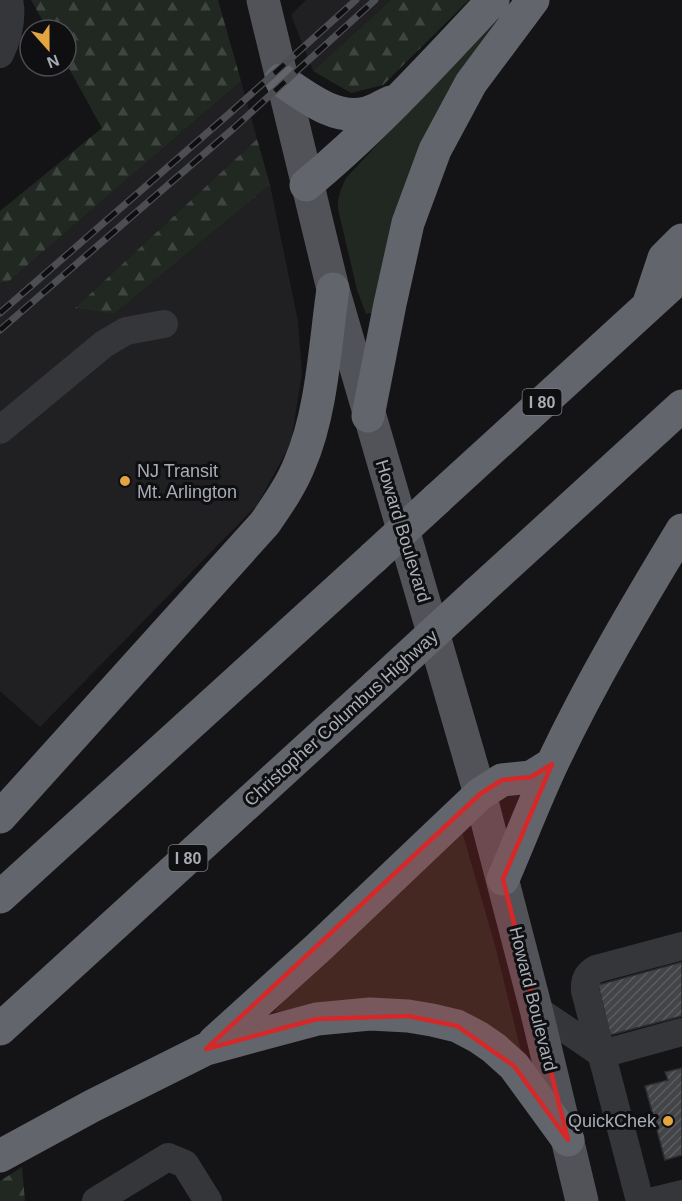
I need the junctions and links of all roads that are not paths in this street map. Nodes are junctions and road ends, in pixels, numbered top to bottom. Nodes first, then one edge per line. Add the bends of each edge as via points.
1 (9, 0) edge
2 (263, 0) edge
3 (493, 0) edge
4 (533, 0) edge
5 (0, 54) edge
6 (281, 80) junction
7 (401, 97) junction
8 (306, 185) junction
9 (682, 240) edge
10 (682, 275) edge
11 (333, 289) junction
12 (648, 306) junction
13 (164, 324) dead end
14 (682, 406) edge
15 (369, 416) junction
16 (0, 430) edge
17 (682, 530) edge
18 (552, 764) junction
19 (480, 794) junction
20 (0, 817) edge
21 (503, 879) junction
22 (0, 897) edge
23 (682, 946) edge
24 (536, 1009) junction
25 (0, 1029) edge
26 (682, 1032) edge
27 (206, 1049) junction
28 (602, 1054) junction
29 (568, 1140) junction
30 (0, 1156) edge
31 (682, 1194) edge
32 (96, 1201) edge
33 (208, 1201) edge
34 (582, 1201) edge
35 (640, 1201) edge
36 (653, 1201) edge

1 - 5 lane via 8,36
2 - 6 main road, Howard Boulevard
3 - 7 highway
4 - 15 highway via 471,83 435,150 408,223
6 - 7 highway via 327,108 352,115
6 - 8 main road, Howard Boulevard
7 - 8 highway via 343,155
8 - 11 main road, Howard Boulevard
9 - 12 highway via 664,258
10 - 12 highway, I 80
11 - 15 main road, Howard Boulevard
11 - 20 highway via 313,425 300,465 279,503
12 - 22 highway, I 80, bridge
13 - 16 lane via 126,332 104,344
14 - 25 highway, Christopher Columbus Highway / I 80, bridge
15 - 19 main road, Howard Boulevard
17 - 18 highway via 603,664
18 - 19 highway via 524,780 502,780
18 - 21 highway
19 - 21 main road, Howard Boulevard
19 - 27 highway via 319,948
21 - 24 main road, Howard Boulevard
23 - 28 lane via 596,969 587,976 585,991
24 - 28 lane
24 - 29 main road, Howard Boulevard
26 - 28 lane
27 - 29 highway via 317,1018 398,1015 457,1026 494,1048 514,1066
27 - 30 highway
28 - 35 lane
29 - 34 main road, Howard Boulevard
31 - 36 lane
32 - 33 lane via 168,1157 185,1164

